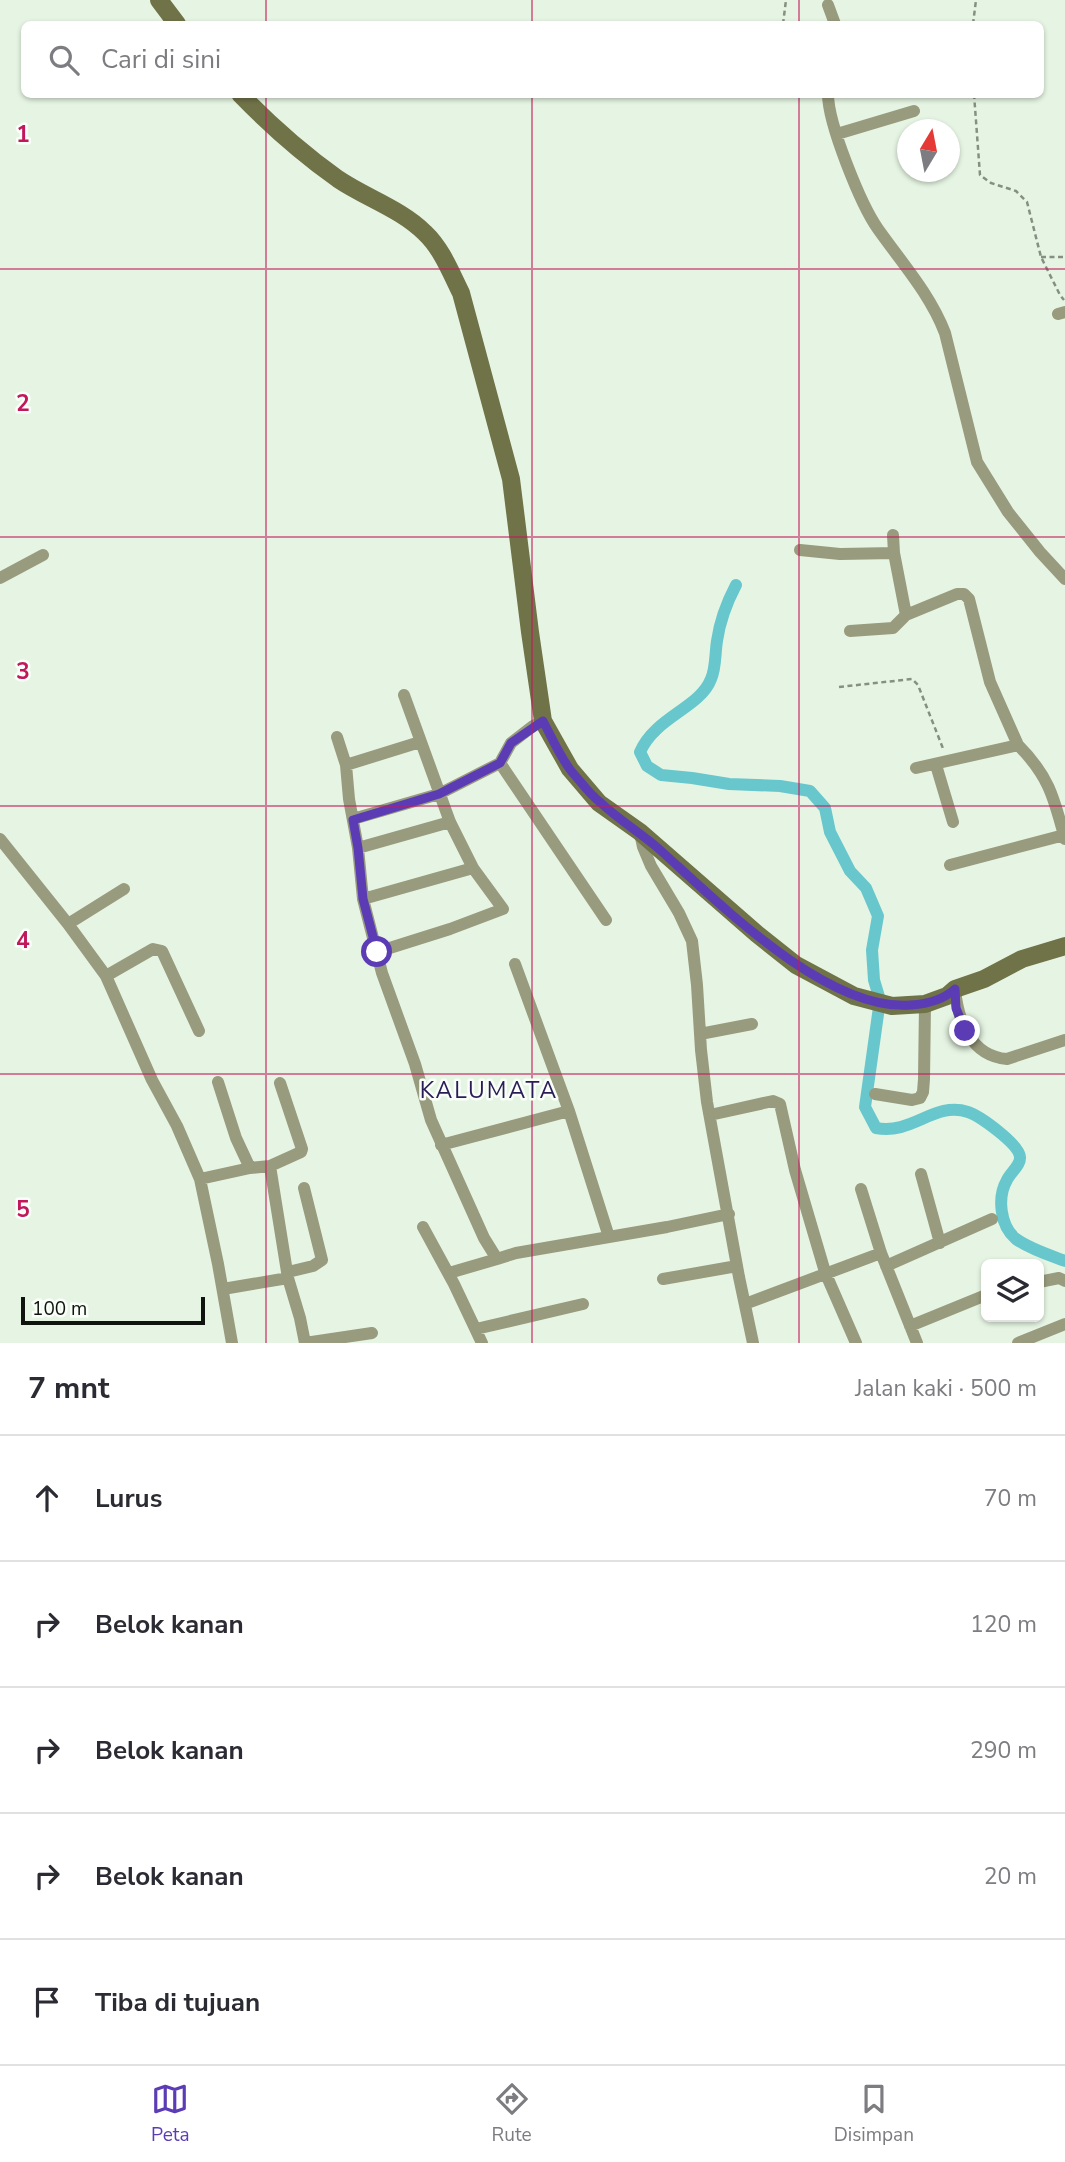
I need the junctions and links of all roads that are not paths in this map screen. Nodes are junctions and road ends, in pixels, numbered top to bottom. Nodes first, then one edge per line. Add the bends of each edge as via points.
1 (159, 0) edge
2 (828, 5) dead end
3 (175, 21) edge
4 (834, 21) edge
5 (244, 98) edge
6 (829, 98) edge
7 (914, 111) dead end
8 (837, 134) junction
9 (893, 535) dead end
10 (800, 550) dead end
11 (894, 553) junction
12 (43, 555) dead end
13 (0, 578) edge
14 (1065, 579) edge
15 (906, 615) junction
16 (850, 631) dead end
17 (404, 695) dead end
18 (543, 721) junction
19 (337, 737) dead end
20 (420, 742) junction
21 (1018, 746) junction
22 (500, 763) junction
23 (942, 763) junction
24 (346, 765) junction
25 (916, 768) dead end
26 (439, 794) junction
27 (353, 820) junction
28 (450, 822) junction
29 (953, 822) dead end
30 (640, 832) junction
31 (1064, 837) edge
32 (0, 839) edge
33 (358, 848) junction
34 (950, 865) dead end
35 (473, 868) junction
36 (124, 889) dead end
37 (363, 899) junction
38 (606, 920) dead end
39 (68, 924) junction
40 (1065, 946) edge
41 (377, 952) junction
42 (515, 964) dead end
43 (106, 976) junction
44 (955, 989) junction
45 (925, 1004) junction
46 (752, 1024) dead end
47 (199, 1031) dead end
48 (700, 1034) junction
49 (1065, 1040) edge
50 (218, 1083) dead end
51 (280, 1083) dead end
52 (875, 1094) dead end
53 (569, 1111) junction
54 (710, 1115) junction
55 (442, 1145) junction
56 (270, 1166) junction
57 (250, 1168) junction
58 (921, 1174) dead end
59 (200, 1179) junction
60 (304, 1188) dead end
61 (861, 1189) dead end
62 (729, 1214) junction
63 (992, 1219) dead end
64 (423, 1227) dead end
65 (609, 1237) junction
66 (940, 1243) junction
67 (496, 1259) junction
68 (883, 1259) junction
69 (737, 1266) junction
70 (825, 1272) junction
71 (449, 1273) junction
72 (288, 1275) junction
73 (663, 1279) dead end
74 (1044, 1281) edge
75 (1065, 1281) edge
76 (222, 1289) junction
77 (981, 1298) edge
78 (583, 1304) dead end
79 (745, 1304) junction
80 (1065, 1324) edge
81 (910, 1326) junction
82 (476, 1329) junction
83 (372, 1333) dead end
84 (232, 1343) edge
85 (305, 1343) edge
86 (482, 1343) edge
87 (753, 1343) edge
88 (856, 1343) edge
89 (917, 1343) edge
90 (1018, 1343) edge

1 - 3 street
2 - 4 street
5 - 18 street via 313,160 425,233 461,293 511,479
6 - 8 street
7 - 8 street
8 - 14 street via 877,228 939,317 977,462 1008,512
9 - 11 street
10 - 11 street
11 - 15 street
12 - 13 street
15 - 16 street via 893,628
15 - 21 street via 964,594 990,682
17 - 20 street
18 - 22 street via 511,743
18 - 30 street via 570,769 599,803
19 - 24 street
20 - 24 street
20 - 26 street
21 - 23 street
21 - 31 street via 1043,774
22 - 26 street
22 - 38 street
23 - 25 street
23 - 29 street
24 - 27 street
26 - 27 street
26 - 28 street
27 - 33 street
28 - 33 street
28 - 35 street
30 - 45 street via 796,965 854,996 892,1006
30 - 48 street via 651,866 692,941
31 - 34 street
32 - 39 street
33 - 37 street
35 - 37 street
35 - 41 street via 503,910
36 - 39 street
37 - 41 street
39 - 43 street
40 - 44 street via 1022,959
41 - 55 street
42 - 53 street
43 - 47 street via 153,949 162,951
43 - 59 street
44 - 45 street
44 - 49 street via 965,1031 977,1046 998,1059
45 - 52 street via 920,1098
46 - 48 street
48 - 54 street
50 - 57 street
51 - 56 street via 302,1149
53 - 55 street
53 - 65 street
54 - 62 street
54 - 70 street via 773,1101 780,1104
55 - 67 street
56 - 57 street
56 - 72 street
57 - 59 street
58 - 66 street
59 - 76 street
60 - 72 street via 322,1260
61 - 68 street
62 - 65 street
62 - 69 street
63 - 66 street
64 - 71 street
65 - 67 street
66 - 68 street
67 - 71 street
68 - 70 street
68 - 81 street
69 - 73 street
69 - 79 street
70 - 79 street
70 - 88 street
71 - 82 street
72 - 76 street
72 - 85 street
74 - 75 street
76 - 84 street
77 - 81 street
78 - 82 street
79 - 87 street
80 - 90 street
81 - 89 street
82 - 86 street
83 - 85 street

